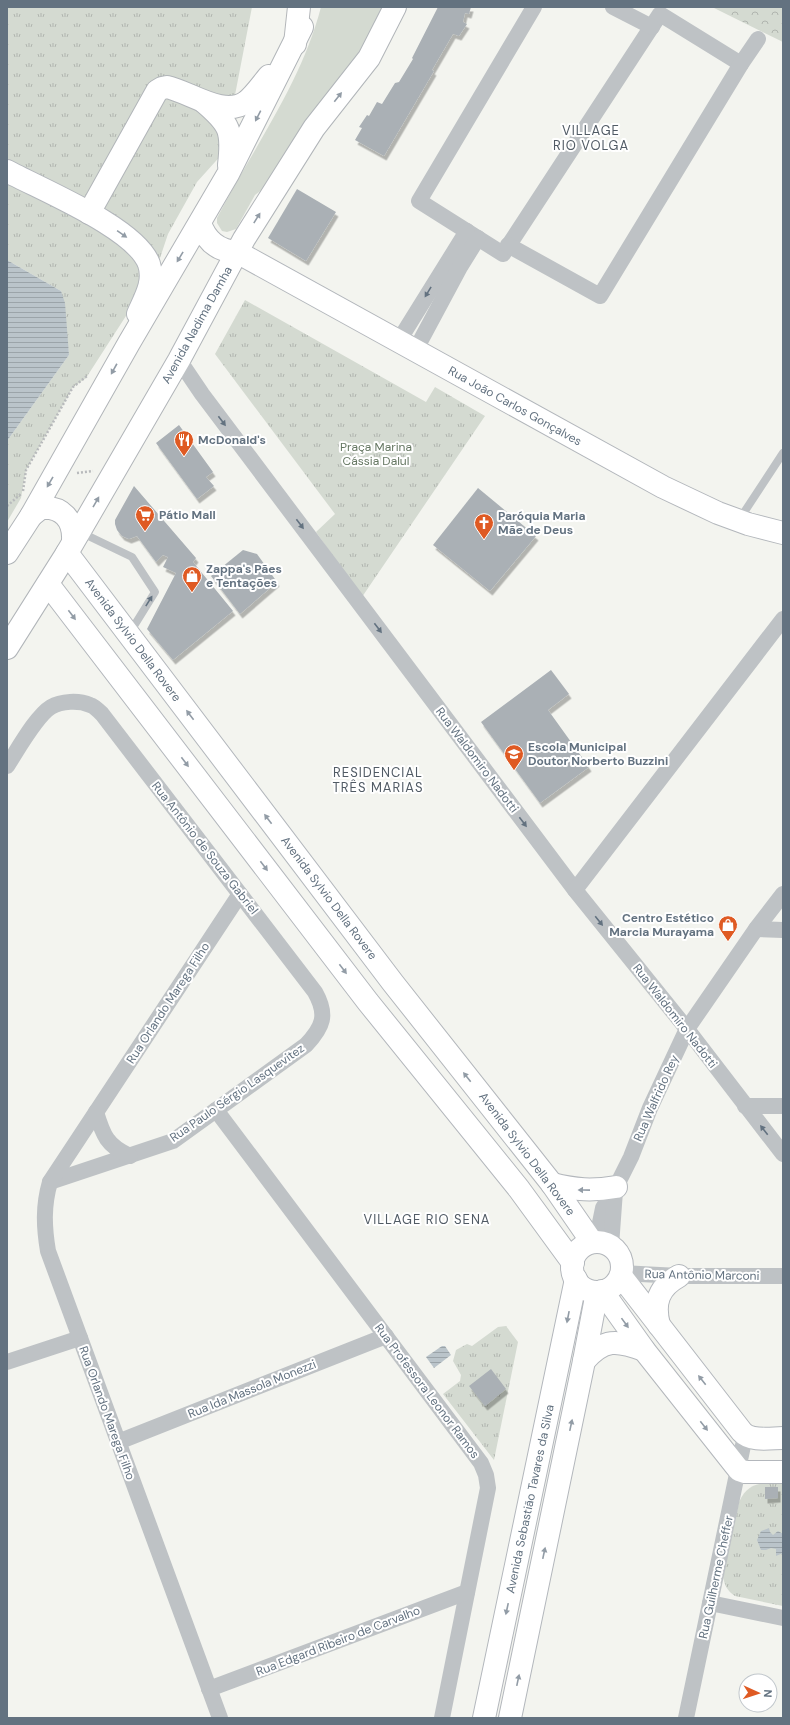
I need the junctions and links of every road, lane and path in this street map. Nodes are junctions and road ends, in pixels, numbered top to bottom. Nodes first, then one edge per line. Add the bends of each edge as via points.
1 (299, 7) edge
2 (308, 7) edge
3 (394, 7) edge
4 (534, 7) edge
5 (613, 7) edge
6 (652, 27) junction
7 (758, 39) dead end
8 (295, 44) junction
9 (741, 64) junction
10 (204, 102) junction
11 (7, 171) edge
12 (228, 174) junction
13 (89, 213) junction
14 (200, 224) junction
15 (472, 235) junction
16 (508, 245) junction
17 (245, 251) junction
18 (129, 343) junction
19 (406, 347) junction
20 (178, 360) junction
21 (90, 372) dead end
22 (38, 449) junction
23 (783, 453) edge
24 (61, 463) junction
25 (100, 468) dead end
26 (28, 487) dead end
27 (22, 492) junction
28 (7, 506) edge
29 (26, 507) junction
30 (738, 520) junction
31 (783, 533) edge
32 (73, 542) junction
33 (7, 553) edge
34 (48, 584) junction
35 (783, 619) edge
36 (128, 634) junction
37 (7, 648) edge
38 (102, 655) junction
39 (7, 766) edge
40 (575, 890) junction
41 (240, 894) junction
42 (783, 894) edge
43 (756, 929) junction
44 (783, 930) edge
45 (393, 983) junction
46 (368, 1002) junction
47 (322, 1021) joint
48 (687, 1029) junction
49 (745, 1106) junction
50 (783, 1106) edge
51 (216, 1110) junction
52 (96, 1112) junction
53 (783, 1154) edge
54 (130, 1156) junction
55 (50, 1182) junction
56 (552, 1184) junction
57 (616, 1187) junction
58 (599, 1243) junction
59 (574, 1271) junction
60 (621, 1274) junction
61 (679, 1276) junction
62 (783, 1276) edge
63 (599, 1292) junction
64 (659, 1325) junction
65 (386, 1336) junction
66 (80, 1338) junction
67 (644, 1350) junction
68 (584, 1361) junction
69 (7, 1362) edge
70 (746, 1436) junction
71 (783, 1438) edge
72 (118, 1442) junction
73 (739, 1470) junction
74 (783, 1472) edge
75 (467, 1592) junction
76 (710, 1603) junction
77 (783, 1618) edge
78 (209, 1689) junction
79 (220, 1718) edge
80 (442, 1718) edge
81 (484, 1718) edge
82 (510, 1718) edge
83 (686, 1718) edge

1 - 8 main road
2 - 8 main road
17 -> 3 main road, Avenida Nadima Damha via 314,128 369,58
4 - 15 street via 419,201
5 - 6 street
6 - 9 street via 660,14
6 - 16 street
7 - 9 street
8 - 10 main road via 247,101 238,107
8 -> 12 main road
9 - 16 street via 600,296
10 - 12 main road via 219,114 230,132
10 - 13 main road via 173,88 156,91
11 - 13 main road
12 - 14 main road
13 -> 18 main road via 125,235 139,247 149,264 150,283
14 - 17 main road, Rua João Carlos Gonçalves via 213,245 224,250
14 -> 18 main road
15 - 16 street via 503,254
15 - 19 street via 460,267
17 - 19 main road, Rua João Carlos Gonçalves
17 - 20 main road, Avenida Nadima Damha
18 -> 24 main road
19 - 30 main road, Rua João Carlos Gonçalves via 663,487
32 -> 20 main road, Avenida Nadima Damha
20 -> 40 street, Rua Waldomiro Nadotti
21 - 22 path via 73,387
22 - 24 path
22 - 27 path via 26,470
23 - 30 lane
24 - 25 path via 77,473
24 -> 29 main road
26 - 27 path
27 - 28 path
27 - 29 path
29 - 32 main road via 52,508 63,513 71,521
29 - 33 main road
30 - 31 main road, Rua João Carlos Gonçalves
32 - 34 main road, Avenida Nadima Damha
32 - 36 main road, Avenida Sylvio Della Rovere
36 -> 32 lane via 155,592 132,557
34 - 37 main road, Avenida Nadima Damha
34 -> 38 main road
35 - 40 street
36 - 38 main road
45 -> 36 main road, Avenida Sylvio Della Rovere
38 -> 46 main road
39 - 41 street, Rua Antônio de Souza Gabriel via 42,714 51,707 63,702 91,705 102,714
40 -> 48 street, Rua Waldomiro Nadotti
41 - 47 street, Rua Antônio de Souza Gabriel via 315,992 320,1001
41 - 52 street, Rua Orlando Marega Filho
42 - 43 street, Rua Walfrido Rey
43 - 44 street
43 - 48 street, Rua Walfrido Rey
45 - 46 main road
56 -> 45 main road, Avenida Sylvio Della Rovere
46 - 59 main road via 519,1189
47 - 51 street, Rua Paulo Sérgio Lasquevitez via 319,1030 306,1045
48 - 49 street, Rua Waldomiro Nadotti
48 - 57 street, Rua Walfrido Rey
49 - 50 street
53 -> 49 street, Rua Waldomiro Nadotti
51 - 54 street, Rua Paulo Sérgio Lasquevitez via 173,1141
51 - 65 street, Rua Professora Leonor Ramos
52 - 54 street via 106,1140 118,1151
52 - 55 street, Rua Orlando Marega Filho
54 - 55 street, Rua Paulo Sérgio Lasquevitez
55 - 66 street, Rua Orlando Marega Filho via 45,1198 44,1216 48,1252
57 -> 56 main road via 575,1190
56 - 58 main road, Avenida Sylvio Della Rovere
57 - 58 street, Rua Walfrido Rey
58 - 59 main road via 579,1250
58 - 60 main road via 616,1251 621,1260
59 - 63 main road via 587,1289
59 -> 81 main road, Avenida Sebastião Tavares da Silva
60 - 61 street, Rua Antônio Marconi
60 - 63 main road via 612,1287
60 - 64 main road
61 - 62 street, Rua Antônio Marconi
61 - 64 main road via 668,1282 658,1297 656,1306
63 -> 67 main road
63 - 68 main road, Avenida Sebastião Tavares da Silva
70 -> 64 main road
65 - 72 street, Rua Ida Massola Monezzi
65 - 75 street, Rua Professora Leonor Ramos via 481,1463 486,1475 488,1488
66 - 69 street
66 - 72 street, Rua Orlando Marega Filho
67 - 68 main road via 626,1343 608,1343 592,1352
67 -> 73 main road
82 -> 68 main road, Avenida Sebastião Tavares da Silva
70 - 71 main road
70 - 73 street, Rua Guilherme Cheffer
72 - 78 street, Rua Orlando Marega Filho
73 - 74 main road
73 - 76 street, Rua Guilherme Cheffer
75 - 78 street, Rua Edgard Ribeiro de Carvalho
75 - 80 street, Rua Professora Leonor Ramos
76 - 77 street
76 - 83 street, Rua Guilherme Cheffer
78 - 79 street, Rua Orlando Marega Filho

